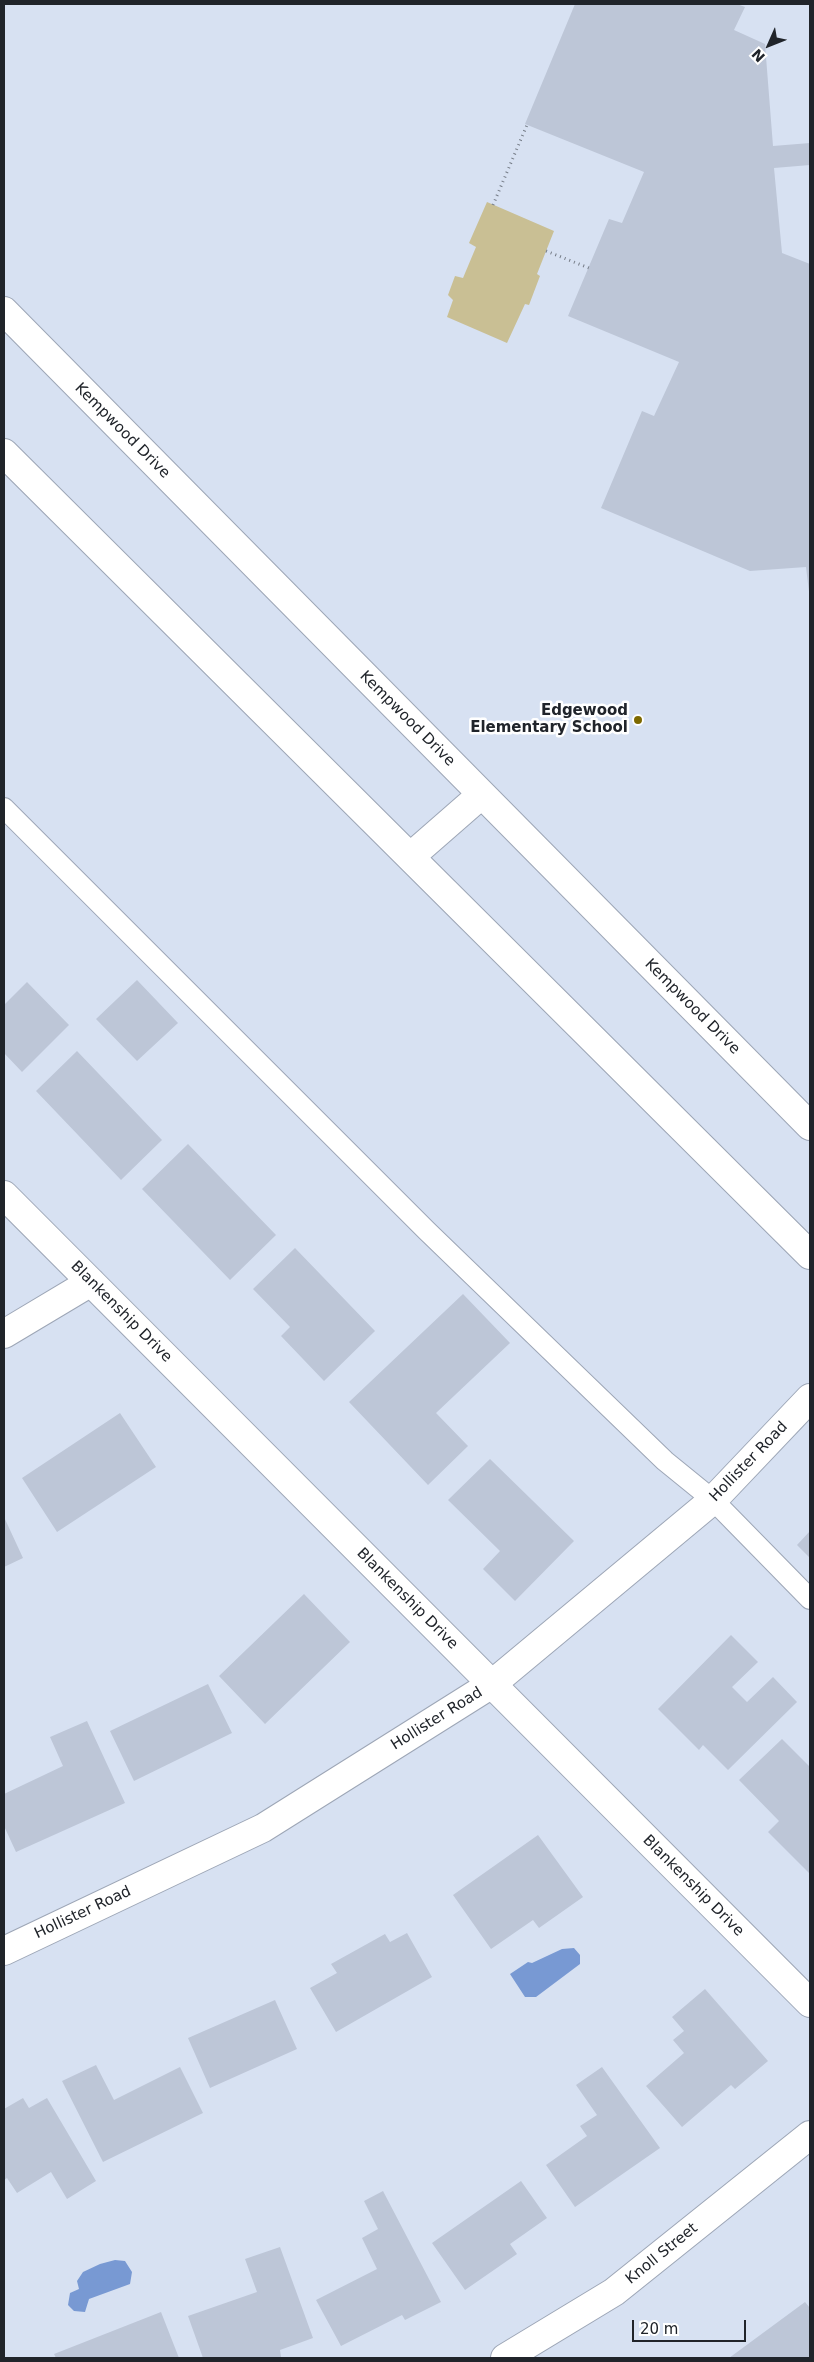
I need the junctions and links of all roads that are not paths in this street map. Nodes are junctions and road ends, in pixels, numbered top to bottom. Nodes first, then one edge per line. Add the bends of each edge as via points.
1 (4, 311) edge
2 (4, 452) edge
3 (481, 794) junction
4 (4, 808) edge
5 (410, 857) junction
6 (810, 1126) edge
7 (4, 1195) edge
8 (810, 1255) edge
9 (91, 1282) junction
10 (4, 1334) edge
11 (810, 1398) edge
12 (713, 1500) junction
13 (810, 1598) edge
14 (492, 1684) junction
15 (4, 1951) edge
16 (810, 2003) edge
17 (810, 2135) edge
18 (505, 2358) edge

1 - 3 street, Kempwood Drive
2 - 5 street
3 - 5 street
3 - 6 street, Kempwood Drive
4 - 12 lane via 434,1237 665,1461
5 - 8 street
7 - 9 street, Blankenship Drive
9 - 10 street
9 - 14 street, Blankenship Drive
11 - 12 street, Hollister Road
12 - 13 lane
12 - 14 street, Hollister Road
14 - 15 street, Hollister Road via 264,1828
14 - 16 street, Blankenship Drive
17 - 18 street, Knoll Street via 614,2292

